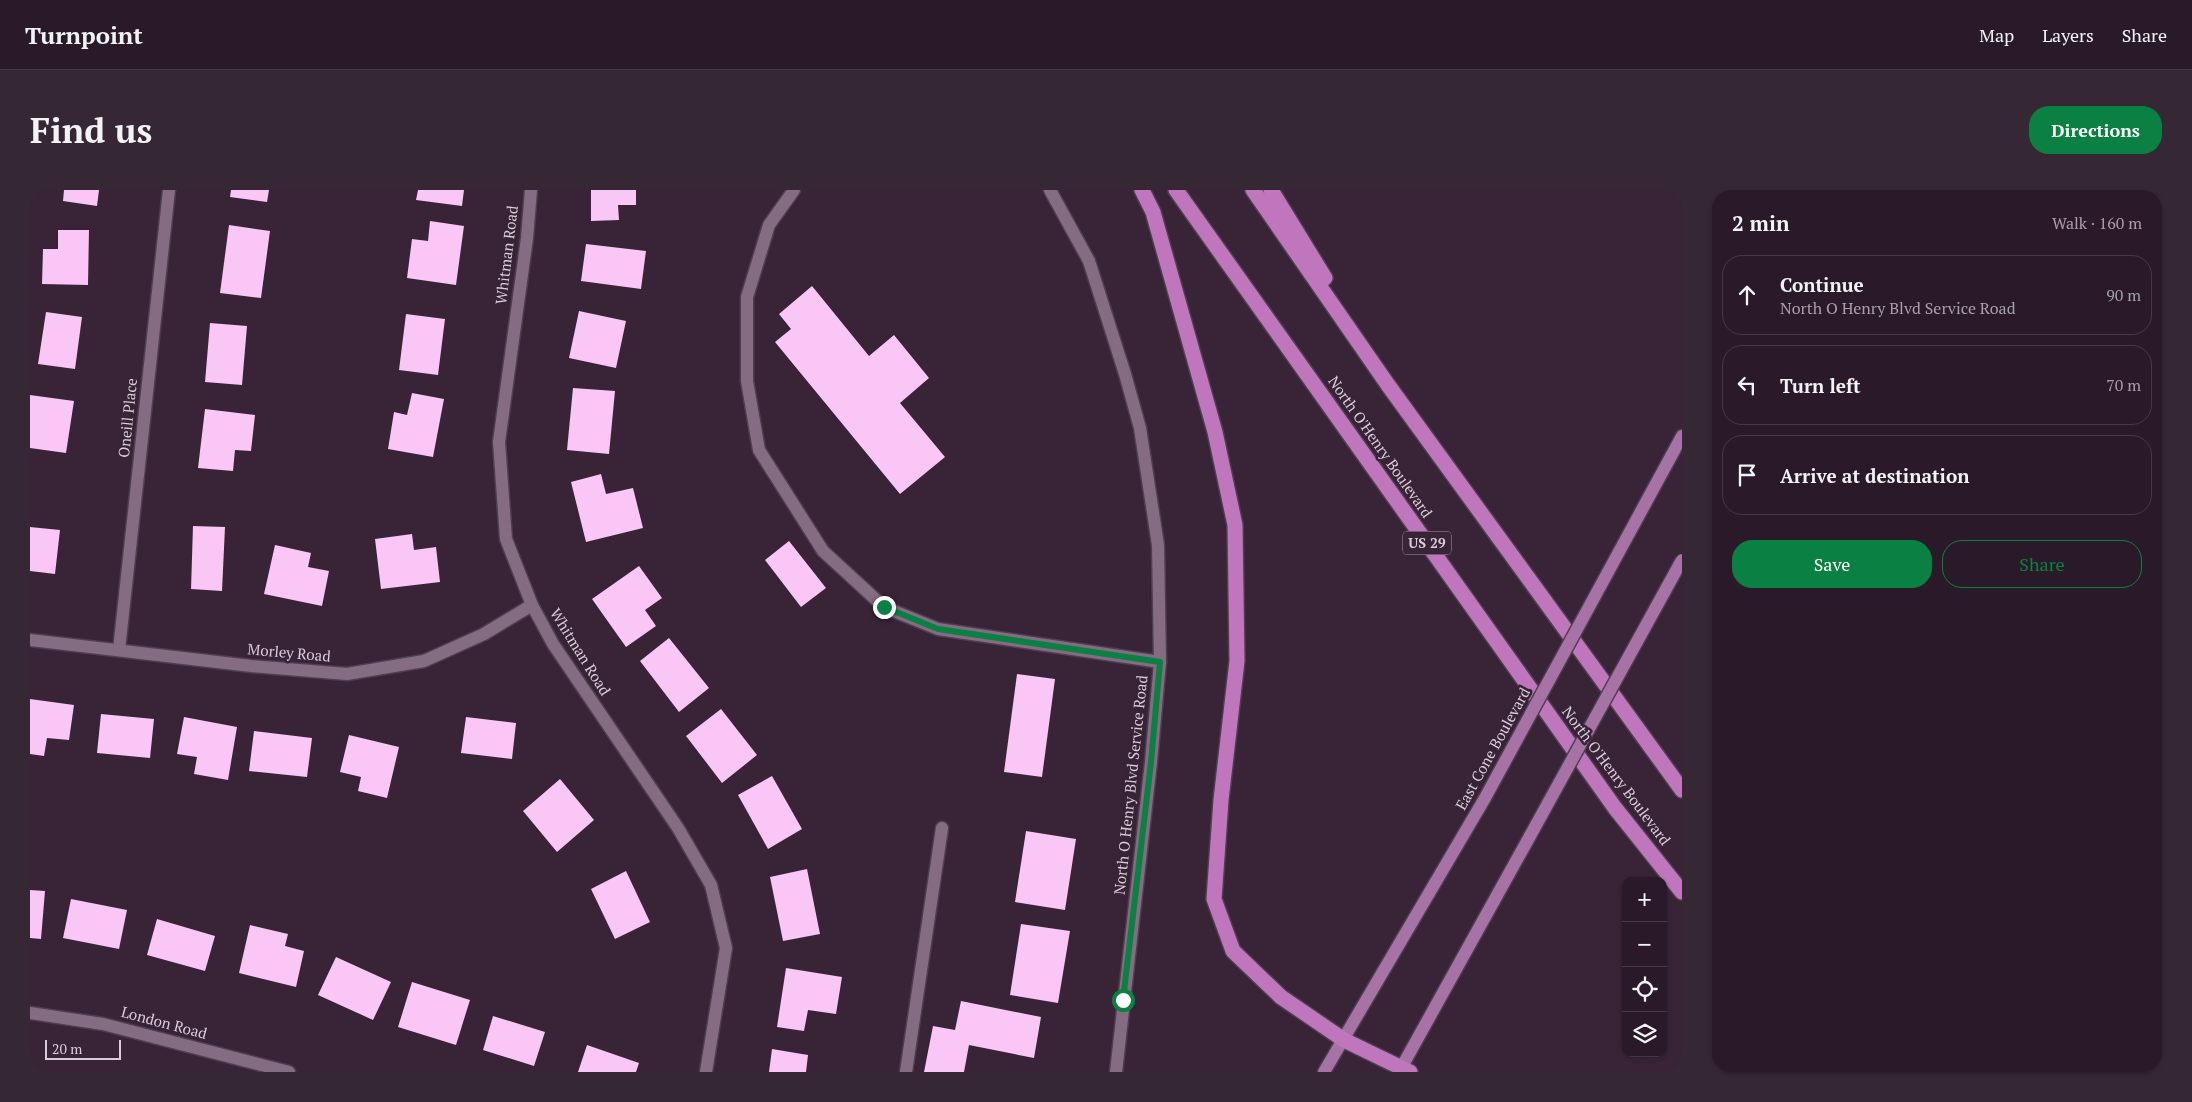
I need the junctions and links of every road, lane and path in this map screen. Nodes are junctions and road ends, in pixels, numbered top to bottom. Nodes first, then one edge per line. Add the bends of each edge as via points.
1 (170, 190) edge
2 (531, 190) edge
3 (794, 190) edge
4 (1050, 190) edge
5 (1142, 190) edge
6 (1176, 190) edge
7 (1253, 190) edge
8 (1271, 190) edge
9 (1388, 385) junction
10 (1682, 436) edge
11 (1682, 560) edge
12 (532, 605) junction
13 (30, 640) edge
14 (119, 650) junction
15 (1160, 662) junction
16 (1682, 790) edge
17 (942, 828) dead end
18 (1682, 892) edge
19 (30, 1013) edge
20 (1344, 1040) junction
21 (1403, 1071) edge
22 (289, 1072) edge
23 (706, 1072) edge
24 (906, 1072) edge
25 (1116, 1072) edge
26 (1324, 1072) edge

1 - 14 street, Oneill Place
2 - 12 street, Whitman Road via 500,442 506,539
3 - 15 street via 769,225 746,297 747,381 759,450 822,551 884,607 938,629
4 - 15 street, North O Henry Blvd Service Road via 1089,261 1140,428 1158,545
5 - 20 highway via 1153,212 1215,432 1235,525 1237,661 1221,800 1214,899 1233,951 1281,997
6 - 18 highway, North O'Henry Boulevard / US 29 via 1609,800
7 - 9 highway
8 - 9 highway
9 - 16 highway
10 - 20 main road, East Cone Boulevard, bridge via 1485,798
11 - 21 main road, bridge
12 - 14 street, Morley Road via 484,634 424,661 347,674
12 - 23 street, Whitman Road via 553,644 678,828 711,885 726,948
13 - 14 street, Morley Road
15 - 25 street, North O Henry Blvd Service Road
17 - 24 street
19 - 22 street, London Road via 103,1024
20 - 21 highway
20 - 26 main road, East Cone Boulevard

